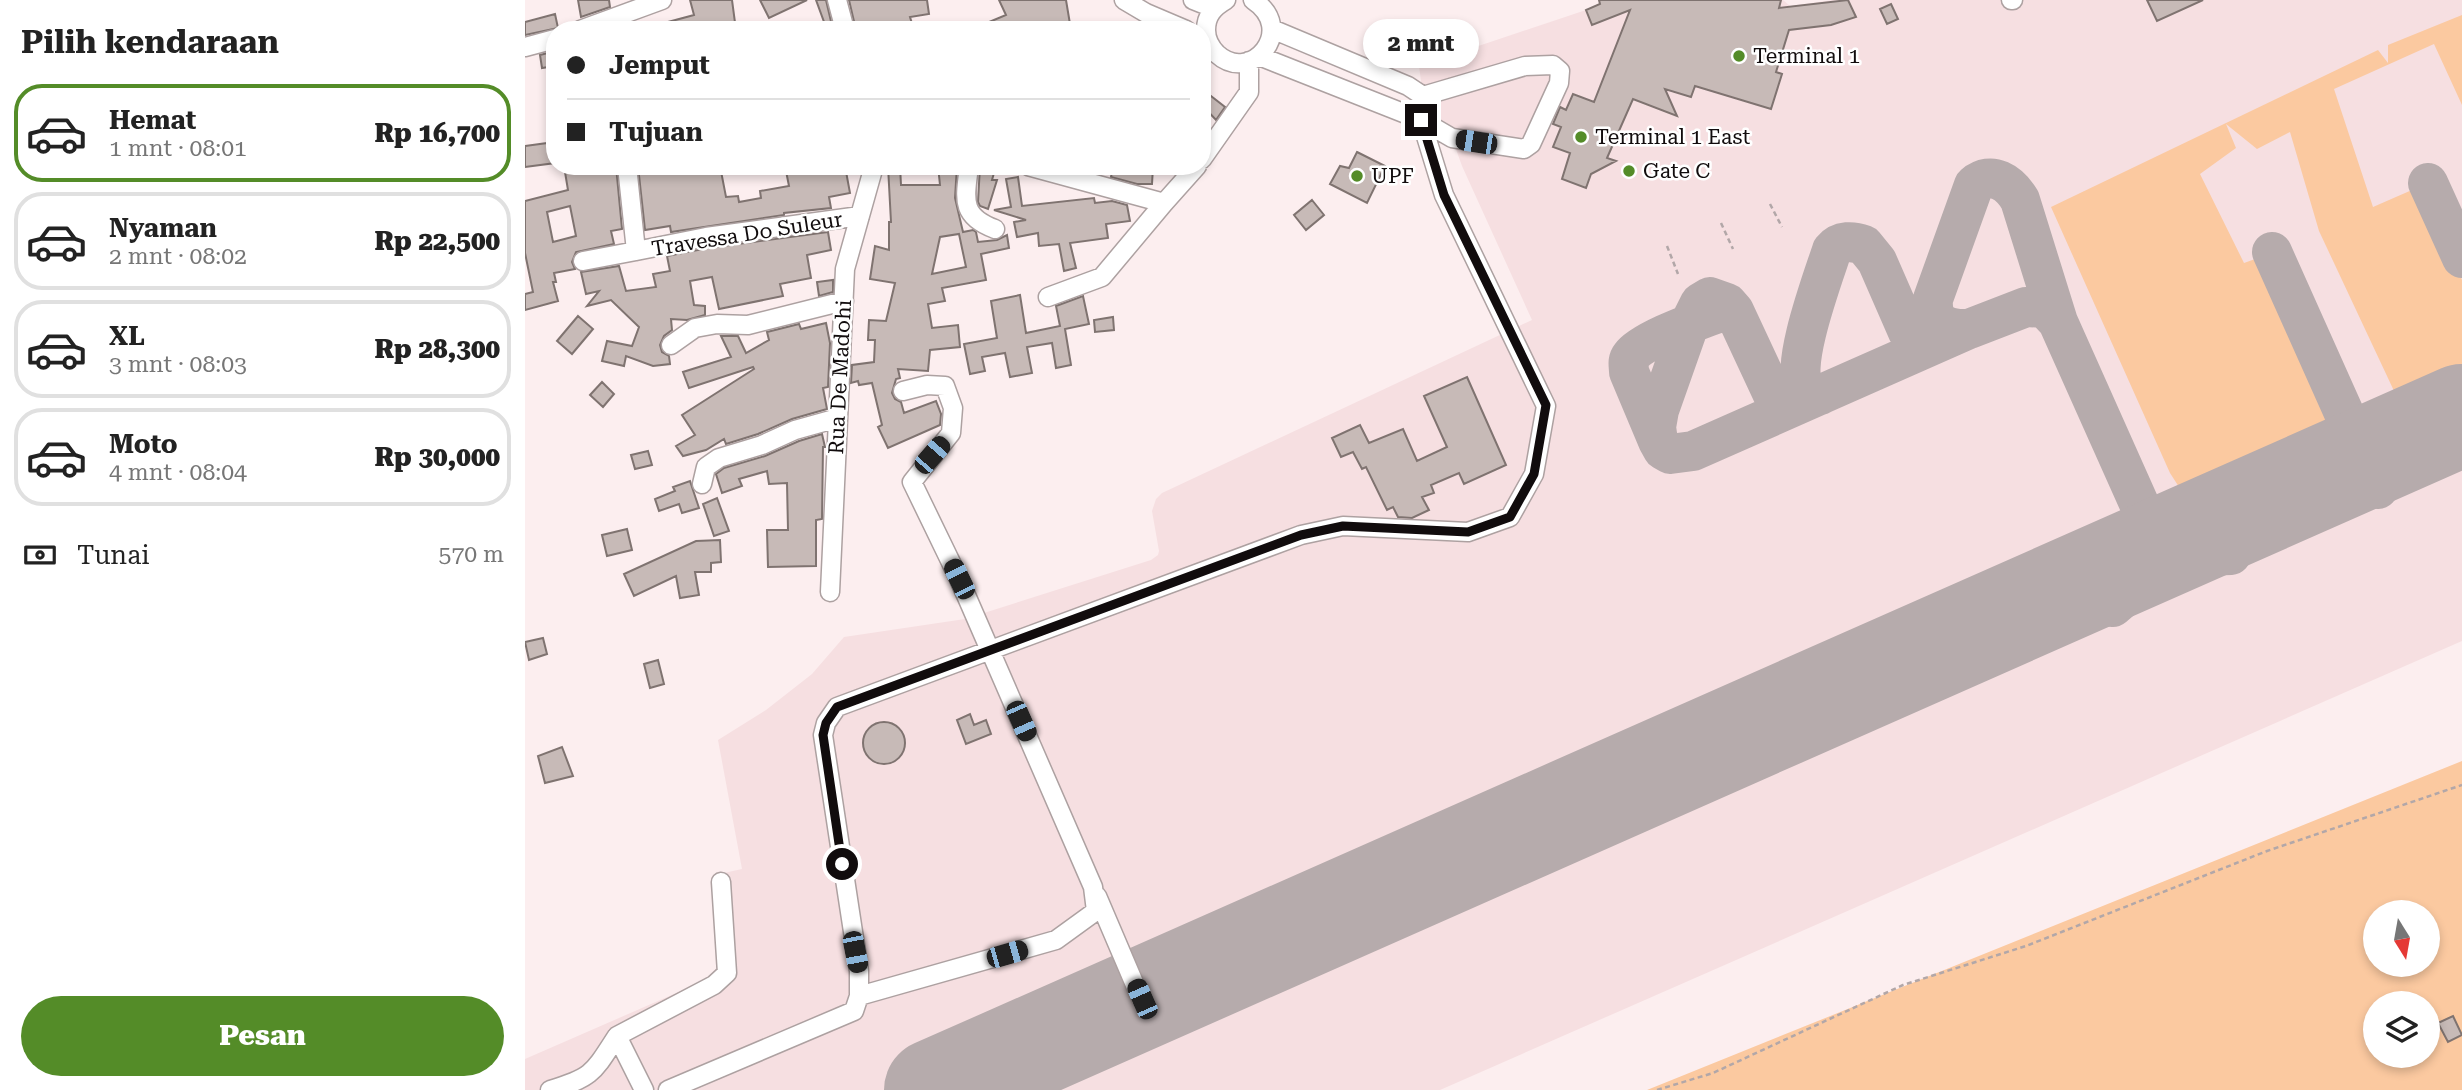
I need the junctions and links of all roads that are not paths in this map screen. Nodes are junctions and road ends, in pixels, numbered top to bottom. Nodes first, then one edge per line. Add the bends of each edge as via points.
1 (662, 0) edge
2 (837, 0) edge
3 (1123, 0) edge
4 (1193, 0) edge
5 (1253, 0) edge
6 (1220, 4) edge
7 (605, 21) edge
8 (843, 21) edge
9 (1165, 21) edge
10 (1210, 21) edge
11 (1272, 29) junction
12 (546, 41) edge
13 (1211, 46) edge
14 (525, 47) edge
15 (1254, 59) junction
16 (1421, 120) junction
17 (1211, 146) edge
18 (628, 175) edge
19 (871, 175) edge
20 (968, 175) edge
21 (1061, 175) edge
22 (1189, 175) edge
23 (1164, 203) junction
24 (860, 216) junction
25 (995, 229) dead end
26 (636, 251) junction
27 (583, 261) dead end
28 (1048, 297) dead end
29 (844, 301) junction
30 (671, 345) dead end
31 (903, 391) dead end
32 (838, 418) junction
33 (702, 484) dead end
34 (830, 592) dead end
35 (990, 650) junction
36 (721, 882) dead end
37 (1093, 887) junction
38 (859, 996) junction
39 (1142, 999) dead end
40 (617, 1036) junction
41 (550, 1090) edge
42 (644, 1090) edge
43 (668, 1090) edge

1 - 7 street
2 - 8 street
3 - 9 street
4 - 6 street
5 - 11 street via 1270,17
6 - 10 street
11 - 15 street via 1266,49
11 - 16 street via 1423,96 1525,66 1553,65 1560,71 1559,83 1531,144 1524,149 1452,138
12 - 14 street
13 - 15 street via 1228,61
15 - 16 street
15 - 17 street via 1249,92
16 - 35 street via 1444,195 1546,405 1534,474 1510,517 1468,532 1343,526 1301,535
18 - 26 street, Travessa Do Suleur
19 - 24 street, Rua De Madohi
20 - 25 street via 966,194 972,216
21 - 23 street
22 - 23 street
23 - 28 street via 1101,277
24 - 26 street, Travessa Do Suleur
24 - 29 street, Rua De Madohi via 845,268
26 - 27 street
29 - 30 street via 748,325 695,328
29 - 32 street, Rua De Madohi
31 - 35 street via 927,384 945,386 953,408 951,433 912,482
32 - 33 street via 719,458 706,467
32 - 34 street, Rua De Madohi
35 - 37 street
35 - 38 street via 837,707 826,723 823,735
36 - 40 street via 727,973 714,985
37 - 38 street via 1096,911 1056,940
37 - 39 street
38 - 43 street via 854,1011
40 - 41 street via 594,1072
40 - 42 street

